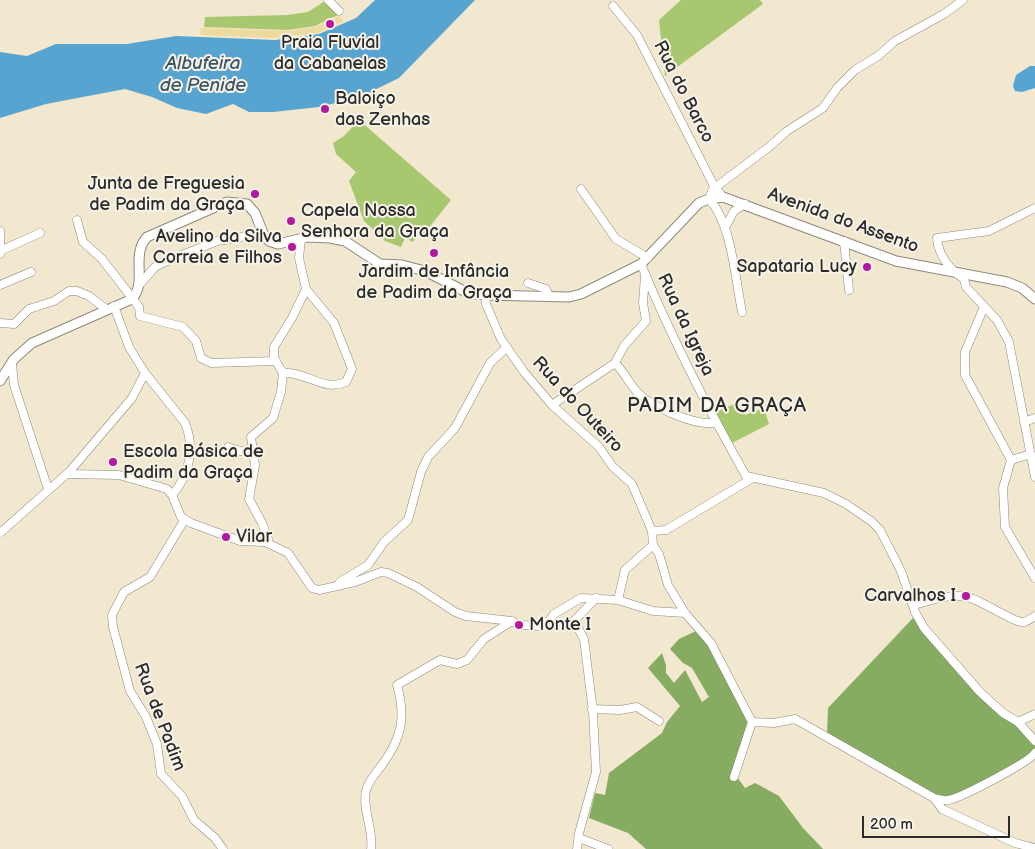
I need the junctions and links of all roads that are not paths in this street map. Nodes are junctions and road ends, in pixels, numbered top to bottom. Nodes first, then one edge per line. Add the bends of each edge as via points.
1 (328, 0) edge
2 (963, 0) edge
3 (611, 8) dead end
4 (340, 11) dead end
5 (715, 186) junction
6 (582, 189) dead end
7 (722, 196) junction
8 (710, 198) junction
9 (745, 204) junction
10 (718, 208) junction
11 (1035, 208) edge
12 (734, 211) junction
13 (77, 220) dead end
14 (725, 228) junction
15 (0, 231) edge
16 (262, 231) junction
17 (40, 233) dead end
18 (301, 239) junction
19 (844, 241) junction
20 (0, 253) edge
21 (645, 261) junction
22 (31, 272) dead end
23 (953, 272) junction
24 (645, 274) junction
25 (528, 283) dead end
26 (140, 284) junction
27 (0, 285) edge
28 (306, 289) junction
29 (849, 290) dead end
30 (485, 295) junction
31 (549, 296) junction
32 (132, 299) junction
33 (1035, 299) edge
34 (984, 307) junction
35 (110, 308) junction
36 (742, 312) dead end
37 (0, 323) edge
38 (14, 324) junction
39 (0, 329) edge
40 (507, 347) junction
41 (276, 361) junction
42 (615, 363) junction
43 (12, 364) junction
44 (145, 373) junction
45 (283, 373) junction
46 (0, 381) edge
47 (552, 405) junction
48 (1035, 418) edge
49 (1024, 422) junction
50 (716, 423) junction
51 (228, 447) dead end
52 (252, 452) junction
53 (1031, 454) junction
54 (1011, 460) junction
55 (67, 474) junction
56 (1035, 478) edge
57 (751, 479) junction
58 (48, 488) junction
59 (172, 495) junction
60 (185, 519) junction
61 (652, 531) junction
62 (0, 533) edge
63 (265, 542) junction
64 (653, 545) junction
65 (1035, 578) edge
66 (332, 587) junction
67 (596, 598) junction
68 (618, 600) junction
69 (913, 605) junction
70 (685, 613) junction
71 (1035, 616) edge
72 (512, 621) junction
73 (592, 709) junction
74 (1035, 714) edge
75 (659, 721) dead end
76 (752, 722) junction
77 (1018, 722) junction
78 (1035, 741) edge
79 (1035, 753) edge
80 (734, 777) dead end
81 (934, 798) junction
82 (579, 838) junction
83 (589, 846) edge
84 (1035, 848) edge
85 (223, 849) edge
86 (371, 849) edge
87 (577, 849) edge
88 (608, 849) edge

1 - 4 street
2 - 5 street via 895,41 856,70 837,88 823,108
3 - 5 street, Rua do Barco via 637,35
5 - 7 street, Rua do Barco
5 - 8 street
6 - 21 street via 616,239
7 - 8 main road
7 - 9 main road, Avenida do Assento
8 - 10 street
8 - 21 main road via 700,203
9 - 12 street
9 - 19 main road, Avenida do Assento
10 - 12 street
10 - 14 street
11 - 23 street via 989,231 939,237 941,255
12 - 14 street
13 - 32 street via 83,242 102,259
14 - 36 street
15 - 20 street
16 - 18 main road via 268,241 278,244
16 - 26 street via 217,241 164,262
16 - 26 main road via 255,213 247,204 227,202 147,237 138,254
17 - 20 street
18 - 28 street via 299,258
18 - 30 main road via 345,242 380,264 425,271 468,293
19 - 23 main road, Avenida do Assento via 896,261
19 - 29 street
21 - 24 street, Rua da Igreja
21 - 31 main road via 581,294
22 - 27 street
23 - 33 main road, Avenida do Assento via 1007,282 1022,288
23 - 34 street via 964,279 966,287
24 - 42 street via 642,303 646,321 624,346
24 - 50 street, Rua da Igreja
25 - 31 street via 546,289
26 - 32 main road
28 - 41 street via 274,347
28 - 45 street via 334,323 352,369 346,382 340,385 325,384 297,373
30 - 31 main road
30 - 40 street, Rua do Outeiro via 486,304
32 - 35 main road
32 - 41 street via 139,307 140,316 183,326 196,341 201,358 211,363
34 - 49 street via 1009,342
34 - 54 street via 965,352 965,375
35 - 38 street via 77,290 69,291 54,301 29,309
35 - 43 main road via 32,343
35 - 44 street
37 - 38 street
38 - 39 street
40 - 47 street, Rua do Outeiro
40 - 66 street via 490,363 455,428 428,457 408,520 384,542 362,571
41 - 45 street
42 - 47 street
42 - 50 street via 644,397 682,418 705,424
43 - 46 main road
43 - 58 street via 14,386
44 - 55 street via 132,398
44 - 59 street via 189,432 190,459
45 - 52 street via 273,418 251,437
47 - 61 street, Rua do Outeiro via 599,446 614,467 628,479
48 - 49 street
49 - 53 street
50 - 57 street, Rua da Igreja via 746,476
51 - 52 street
52 - 63 street via 255,465 249,500 262,523 268,539
53 - 54 street
53 - 56 street
54 - 65 street via 1003,488 1005,527
55 - 58 street
55 - 59 street via 119,475 167,489
57 - 61 street via 666,530
57 - 69 street via 824,493 871,520 880,530 901,571
58 - 62 street
59 - 60 street via 181,517
60 - 63 street via 226,537
60 - 85 street, Rua de Padim via 150,577 124,592 112,615 112,627 130,691 157,744 161,774 182,796 194,820
61 - 64 street
63 - 66 street via 288,553 312,588
64 - 68 street via 625,570
64 - 70 street via 668,585
66 - 72 street via 381,572 388,573 455,612
67 - 68 street
67 - 72 street via 581,598 540,626 519,625
67 - 73 street via 574,621 584,639
68 - 70 street via 653,611
69 - 71 street via 949,596 966,596 985,602 1014,620 1023,622
69 - 77 street via 924,628 941,649 1003,713
70 - 76 street via 711,643
72 - 86 street via 484,639 467,660 457,664 440,660 397,685 403,707 399,734 394,749 365,793
73 - 75 street via 637,707
73 - 82 street via 596,772
74 - 77 street
76 - 80 street
76 - 81 street via 774,723 795,719
77 - 78 street
79 - 81 street via 1015,768 964,794 948,801
81 - 84 street via 946,811 1015,843
82 - 83 street
82 - 87 street
83 - 88 street

